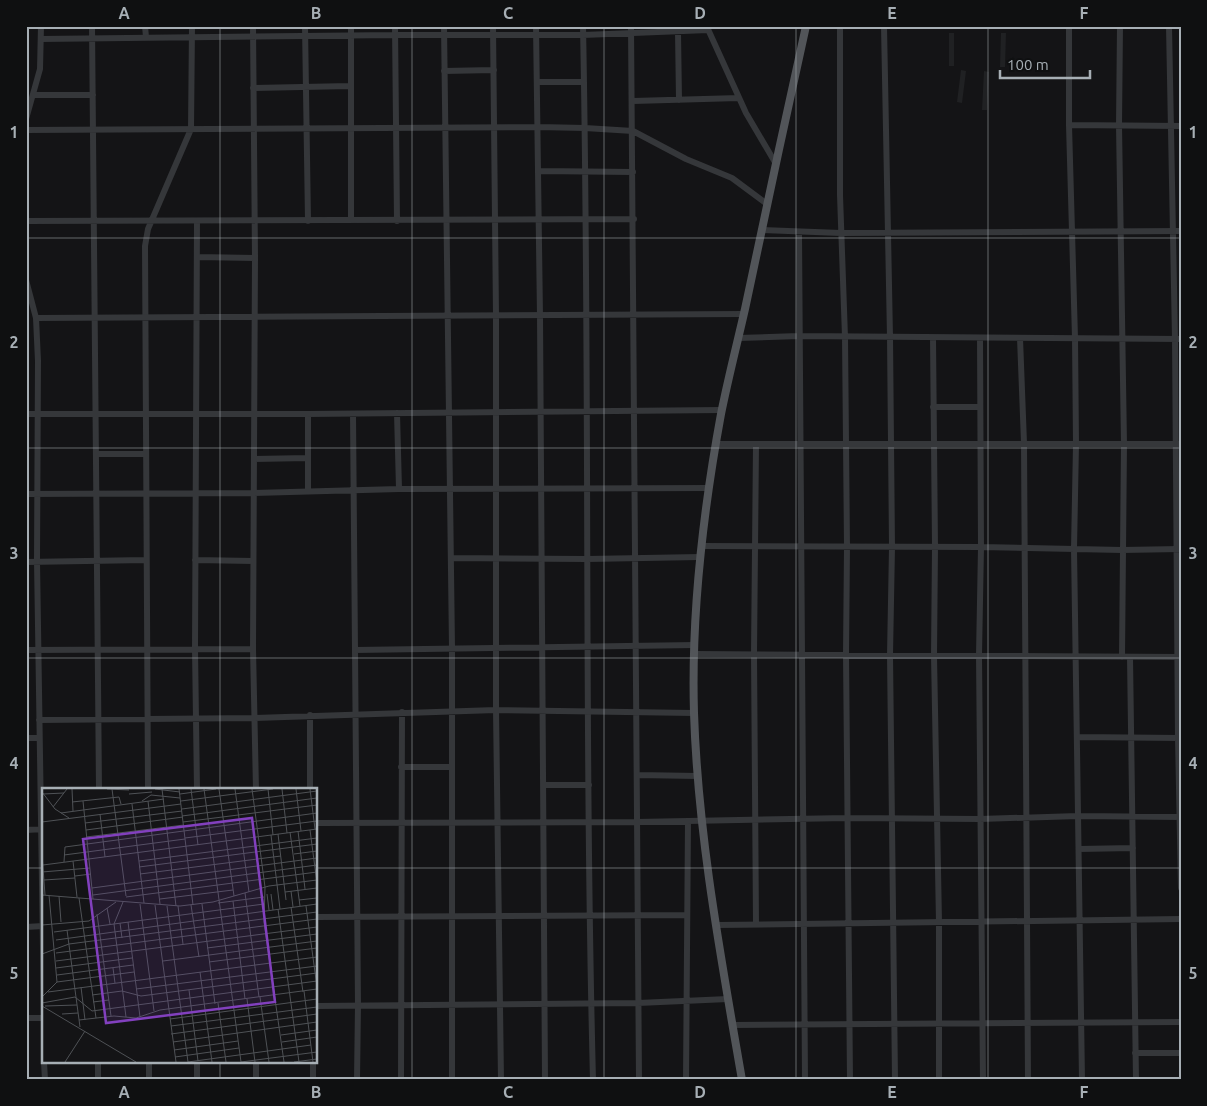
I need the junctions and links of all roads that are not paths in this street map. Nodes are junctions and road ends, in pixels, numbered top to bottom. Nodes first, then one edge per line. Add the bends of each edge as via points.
1 (41, 26) edge
2 (92, 26) edge
3 (145, 26) edge
4 (192, 26) edge
5 (253, 26) edge
6 (306, 26) edge
7 (351, 26) edge
8 (395, 26) edge
9 (444, 26) edge
10 (493, 26) edge
11 (536, 26) edge
12 (583, 26) edge
13 (631, 26) edge
14 (806, 26) edge
15 (840, 26) edge
16 (884, 26) edge
17 (1069, 26) edge
18 (1120, 26) edge
19 (1169, 26) edge
20 (707, 28) edge
21 (678, 32) junction
22 (632, 34) junction
23 (395, 35) junction
24 (444, 35) junction
25 (493, 35) junction
26 (536, 35) junction
27 (583, 35) junction
28 (253, 36) junction
29 (306, 36) junction
30 (351, 36) junction
31 (146, 37) junction
32 (192, 37) junction
33 (92, 38) junction
34 (41, 39) junction
35 (494, 70) junction
36 (444, 71) junction
37 (538, 82) junction
38 (584, 82) junction
39 (350, 86) junction
40 (306, 87) junction
41 (254, 88) junction
42 (33, 95) junction
43 (93, 95) junction
44 (739, 98) junction
45 (679, 100) junction
46 (633, 101) junction
47 (26, 119) edge
48 (1069, 125) junction
49 (1119, 125) junction
50 (1171, 125) junction
51 (1181, 126) edge
52 (351, 128) junction
53 (396, 128) junction
54 (445, 128) junction
55 (494, 128) junction
56 (538, 128) junction
57 (585, 128) junction
58 (191, 129) junction
59 (254, 129) junction
60 (306, 129) junction
61 (26, 130) edge
62 (93, 130) junction
63 (633, 130) junction
64 (776, 164) junction
65 (538, 171) junction
66 (585, 172) junction
67 (633, 172) junction
68 (767, 204) junction
69 (634, 218) junction
70 (495, 219) junction
71 (539, 219) junction
72 (586, 219) junction
73 (308, 220) junction
74 (351, 220) junction
75 (447, 220) junction
76 (26, 221) edge
77 (94, 221) junction
78 (152, 221) junction
79 (198, 221) junction
80 (255, 221) junction
81 (397, 221) junction
82 (762, 230) junction
83 (1072, 231) junction
84 (1121, 231) junction
85 (1173, 231) junction
86 (1181, 231) edge
87 (799, 232) junction
88 (842, 232) junction
89 (888, 232) junction
90 (197, 257) junction
91 (255, 258) junction
92 (26, 280) edge
93 (744, 314) junction
94 (587, 315) junction
95 (634, 315) junction
96 (448, 316) junction
97 (496, 316) junction
98 (540, 316) junction
99 (36, 318) junction
100 (95, 318) junction
101 (145, 318) junction
102 (197, 318) junction
103 (255, 318) junction
104 (799, 336) junction
105 (845, 337) junction
106 (890, 337) junction
107 (738, 338) junction
108 (933, 338) junction
109 (980, 338) junction
110 (1020, 338) junction
111 (1075, 338) junction
112 (1122, 339) junction
113 (1178, 339) edge
114 (933, 407) junction
115 (980, 407) junction
116 (722, 410) junction
117 (450, 412) junction
118 (496, 412) junction
119 (541, 412) junction
120 (588, 412) junction
121 (634, 412) junction
122 (397, 413) junction
123 (26, 414) edge
124 (37, 414) junction
125 (96, 414) junction
126 (146, 414) junction
127 (197, 414) junction
128 (254, 414) junction
129 (308, 414) junction
130 (353, 414) junction
131 (1024, 443) junction
132 (716, 444) junction
133 (756, 444) junction
134 (800, 444) junction
135 (846, 444) junction
136 (891, 444) junction
137 (934, 444) junction
138 (980, 444) junction
139 (1076, 444) junction
140 (1124, 444) junction
141 (1178, 444) edge
142 (96, 454) junction
143 (146, 454) junction
144 (308, 458) junction
145 (254, 459) junction
146 (496, 488) junction
147 (541, 488) junction
148 (588, 488) junction
149 (635, 488) junction
150 (709, 488) junction
151 (354, 489) junction
152 (399, 489) junction
153 (451, 489) junction
154 (308, 491) junction
155 (196, 493) junction
156 (253, 493) junction
157 (26, 494) edge
158 (37, 494) junction
159 (96, 494) junction
160 (146, 494) junction
161 (701, 546) junction
162 (755, 547) junction
163 (847, 547) junction
164 (892, 547) junction
165 (935, 547) junction
166 (981, 547) junction
167 (1025, 547) junction
168 (801, 548) junction
169 (1074, 549) junction
170 (1179, 549) edge
171 (1122, 550) junction
172 (700, 557) junction
173 (451, 558) junction
174 (636, 558) junction
175 (496, 559) junction
176 (541, 559) junction
177 (588, 559) junction
178 (97, 560) junction
179 (146, 560) junction
180 (195, 560) junction
181 (26, 562) edge
182 (37, 562) junction
183 (253, 562) junction
184 (695, 645) junction
185 (588, 646) junction
186 (636, 646) junction
187 (542, 647) junction
188 (452, 648) junction
189 (496, 648) junction
190 (147, 649) junction
191 (195, 649) junction
192 (253, 649) junction
193 (26, 650) edge
194 (38, 650) junction
195 (98, 650) junction
196 (355, 650) junction
197 (695, 654) junction
198 (754, 654) junction
199 (801, 654) junction
200 (846, 654) junction
201 (890, 655) junction
202 (979, 655) junction
203 (934, 656) junction
204 (1025, 656) junction
205 (1077, 656) junction
206 (1122, 657) junction
207 (1130, 657) junction
208 (1179, 657) edge
209 (1179, 708) edge
210 (496, 710) junction
211 (452, 711) junction
212 (402, 712) junction
213 (543, 712) junction
214 (589, 712) junction
215 (636, 712) junction
216 (694, 713) junction
217 (355, 714) junction
218 (310, 716) junction
219 (147, 718) junction
220 (197, 718) junction
221 (255, 718) junction
222 (98, 719) junction
223 (39, 720) junction
224 (1076, 737) junction
225 (26, 738) edge
226 (39, 738) junction
227 (1131, 738) junction
228 (1179, 738) edge
229 (401, 767) junction
230 (452, 767) junction
231 (637, 775) junction
232 (698, 776) junction
233 (543, 785) junction
234 (589, 785) junction
235 (99, 788) edge
236 (148, 788) edge
237 (197, 788) edge
238 (256, 788) edge
239 (310, 788) edge
240 (1078, 816) junction
241 (1133, 817) junction
242 (1180, 817) edge
243 (803, 818) junction
244 (847, 818) junction
245 (892, 818) junction
246 (1027, 818) junction
247 (936, 819) junction
248 (980, 819) junction
249 (754, 820) junction
250 (688, 821) junction
251 (401, 822) junction
252 (497, 822) junction
253 (544, 822) junction
254 (589, 822) junction
255 (637, 822) junction
256 (702, 822) junction
257 (318, 823) edge
258 (356, 823) junction
259 (452, 823) junction
260 (42, 829) edge
261 (26, 830) edge
262 (1133, 848) junction
263 (1079, 849) junction
264 (1181, 888) edge
265 (544, 914) junction
266 (499, 915) junction
267 (590, 915) junction
268 (637, 915) junction
269 (687, 915) junction
270 (356, 916) junction
271 (401, 916) junction
272 (452, 916) junction
273 (318, 917) edge
274 (1181, 919) edge
275 (1079, 920) junction
276 (1135, 920) junction
277 (982, 921) junction
278 (1027, 921) junction
279 (804, 922) junction
280 (848, 922) junction
281 (894, 922) junction
282 (939, 922) junction
283 (756, 924) junction
284 (717, 925) junction
285 (42, 926) edge
286 (26, 927) edge
287 (728, 999) junction
288 (686, 1001) junction
289 (544, 1003) junction
290 (638, 1003) junction
291 (500, 1004) junction
292 (591, 1004) junction
293 (358, 1005) junction
294 (318, 1006) edge
295 (401, 1006) junction
296 (452, 1006) junction
297 (42, 1016) edge
298 (26, 1018) edge
299 (1028, 1022) junction
300 (1081, 1022) junction
301 (1135, 1022) junction
302 (1181, 1022) edge
303 (984, 1023) junction
304 (805, 1024) junction
305 (849, 1024) junction
306 (895, 1024) junction
307 (940, 1024) junction
308 (733, 1025) junction
309 (1136, 1053) junction
310 (1181, 1053) edge
311 (44, 1064) edge
312 (98, 1064) edge
313 (149, 1064) edge
314 (197, 1064) edge
315 (256, 1064) edge
316 (313, 1064) edge
317 (45, 1080) edge
318 (98, 1080) edge
319 (149, 1080) edge
320 (197, 1080) edge
321 (256, 1080) edge
322 (313, 1080) edge
323 (357, 1080) edge
324 (401, 1080) edge
325 (452, 1080) edge
326 (501, 1080) edge
327 (545, 1080) edge
328 (593, 1080) edge
329 (639, 1080) edge
330 (686, 1080) edge
331 (742, 1080) edge
332 (805, 1080) edge
333 (850, 1080) edge
334 (895, 1080) edge
335 (939, 1080) edge
336 (983, 1080) edge
337 (1028, 1080) edge
338 (1082, 1080) edge
339 (1136, 1080) edge

1 - 34 street
2 - 33 street
3 - 31 street
4 - 32 street
5 - 28 street
6 - 29 street
7 - 30 street
8 - 23 street
9 - 24 street
10 - 25 street
11 - 26 street
12 - 27 street
13 - 22 street
14 - 64 main road
15 - 88 street
16 - 89 street
17 - 48 street
18 - 49 street
19 - 50 street
20 - 21 street
20 - 44 street
21 - 22 street
21 - 45 street
22 - 27 street
22 - 46 street
23 - 24 street
23 - 30 street
23 - 53 street
24 - 25 street
24 - 36 street
25 - 26 street
25 - 35 street
26 - 27 street
26 - 37 street
27 - 38 street
28 - 29 street
28 - 32 street
28 - 41 street
29 - 30 street
29 - 40 street
30 - 39 street
31 - 32 street
31 - 33 street
32 - 58 street
33 - 34 street
33 - 43 street
34 - 42 street via 40,69
35 - 36 street
35 - 55 street
36 - 54 street
37 - 38 street
37 - 56 street
38 - 57 street
39 - 40 street
39 - 52 street
40 - 41 street
40 - 60 street
41 - 59 street
42 - 43 street
42 - 47 street
43 - 62 street
44 - 45 street
44 - 64 street
45 - 46 street
46 - 63 street
48 - 49 street
48 - 83 street
49 - 50 street
49 - 84 street
50 - 51 street
50 - 85 street
52 - 53 street
52 - 60 street
52 - 74 street
53 - 54 street
53 - 81 street
54 - 55 street
54 - 75 street
55 - 56 street
55 - 70 street
56 - 57 street
56 - 65 street
57 - 63 street
57 - 66 street
58 - 59 street
58 - 62 street
58 - 78 street
59 - 60 street
59 - 80 street
60 - 73 street
61 - 62 street
62 - 77 street
63 - 67 street
63 - 68 street via 686,159 732,178
64 - 68 main road
65 - 66 street
65 - 71 street
66 - 67 street
66 - 72 street
67 - 69 street
68 - 82 main road
69 - 72 street
69 - 95 street
70 - 71 street
70 - 75 street
70 - 97 street
71 - 72 street
71 - 98 street
72 - 94 street
73 - 74 street
73 - 80 street
74 - 81 street
75 - 81 street
75 - 96 street
76 - 77 street
77 - 78 street
77 - 100 street
78 - 79 street
78 - 101 street via 145,246
79 - 80 street
79 - 90 street
80 - 91 street
82 - 87 street
82 - 93 main road
83 - 84 street
83 - 89 street
83 - 111 street
84 - 85 street
84 - 112 street
85 - 86 street
85 - 113 street
87 - 88 street
87 - 104 street
88 - 89 street
88 - 105 street
89 - 106 street
90 - 91 street
90 - 102 street
91 - 103 street
92 - 99 street
93 - 95 street
93 - 107 main road
94 - 95 street
94 - 98 street
94 - 120 street
95 - 121 street
96 - 97 street
96 - 103 street
96 - 117 street
97 - 98 street
97 - 118 street
98 - 119 street
99 - 100 street
99 - 124 street
100 - 101 street
100 - 125 street
101 - 102 street
101 - 126 street
102 - 103 street
102 - 127 street
103 - 128 street
104 - 105 street
104 - 107 street
104 - 134 street
105 - 106 street
105 - 135 street
106 - 108 street
106 - 136 street
107 - 116 main road
108 - 109 street
108 - 114 street
109 - 110 street
109 - 115 street
110 - 111 street
110 - 131 street
111 - 112 street
111 - 139 street
112 - 113 street
112 - 140 street
113 - 141 street
114 - 115 street
114 - 137 street
115 - 138 street
116 - 121 street
116 - 132 main road
117 - 118 street
117 - 122 street
117 - 153 street
118 - 119 street
118 - 146 street
119 - 120 street
119 - 147 street
120 - 121 street
120 - 148 street
121 - 149 street
122 - 130 street
122 - 152 street
123 - 124 street
124 - 125 street
124 - 158 street
125 - 126 street
125 - 142 street
126 - 127 street
126 - 143 street
127 - 128 street
127 - 155 street
128 - 129 street
128 - 145 street
129 - 130 street
129 - 144 street
130 - 151 street
131 - 138 street
131 - 139 street
131 - 167 street
132 - 133 street
132 - 150 main road
133 - 134 street
133 - 162 street
134 - 135 street
134 - 168 street
135 - 136 street
135 - 163 street
136 - 137 street
136 - 164 street
137 - 138 street
137 - 165 street
138 - 166 street
139 - 140 street
139 - 169 street
140 - 141 street
140 - 171 street
141 - 170 street
142 - 143 street
142 - 159 street
143 - 160 street
144 - 145 street
144 - 154 street
145 - 156 street
146 - 147 street
146 - 153 street
146 - 175 street
147 - 148 street
147 - 176 street
148 - 149 street
148 - 177 street
149 - 150 street
149 - 174 street
150 - 161 main road
151 - 152 street
151 - 154 street
151 - 196 street
152 - 153 street
153 - 173 street
154 - 156 street
155 - 156 street
155 - 160 street
155 - 180 street
156 - 183 street
157 - 158 street
158 - 159 street
158 - 182 street
159 - 160 street
159 - 178 street
160 - 179 street
161 - 162 street
161 - 172 main road
162 - 168 street
162 - 198 street
163 - 164 street
163 - 168 street
163 - 200 street
164 - 165 street
164 - 201 street
165 - 166 street
165 - 203 street
166 - 167 street
166 - 202 street
167 - 169 street
167 - 204 street
168 - 199 street
169 - 171 street
169 - 205 street
170 - 171 street
170 - 208 street
171 - 206 street
172 - 174 street
172 - 184 main road
173 - 175 street
173 - 188 street
174 - 177 street
174 - 186 street
175 - 176 street
175 - 189 street
176 - 177 street
176 - 187 street
177 - 185 street
178 - 179 street
178 - 182 street
178 - 195 street
179 - 190 street
180 - 183 street
180 - 191 street
181 - 182 street
182 - 194 street
183 - 192 street
184 - 186 street
184 - 197 main road
185 - 186 street
185 - 187 street
185 - 214 street
186 - 215 street
187 - 189 street
187 - 213 street
188 - 189 street
188 - 196 street
188 - 211 street
189 - 210 street
190 - 191 street
190 - 195 street
190 - 219 street
191 - 192 street
191 - 220 street
192 - 221 street
193 - 194 street
194 - 195 street
194 - 223 street
195 - 222 street
196 - 217 street
197 - 198 street
197 - 216 main road
198 - 199 street
198 - 249 street
199 - 200 street
199 - 243 street
200 - 201 street
200 - 244 street
201 - 203 street
201 - 245 street
202 - 203 street
202 - 204 street
202 - 248 street
203 - 247 street
204 - 205 street
204 - 246 street
205 - 206 street
205 - 224 street
206 - 207 street
207 - 208 street
207 - 227 street
208 - 209 street
209 - 228 street
210 - 211 street
210 - 213 street
210 - 252 street
211 - 212 street
211 - 230 street
212 - 217 street
212 - 229 street
213 - 214 street
213 - 233 street
214 - 215 street
214 - 234 street
215 - 216 street
215 - 231 street
216 - 232 main road
217 - 218 street
217 - 258 street
218 - 221 street
218 - 239 street
219 - 220 street
219 - 222 street
219 - 236 street
220 - 221 street
220 - 237 street
221 - 238 street
222 - 223 street
222 - 235 street
223 - 226 street
224 - 227 street
224 - 240 street
225 - 226 street
226 - 260 street
227 - 228 street
227 - 241 street
228 - 242 street
229 - 230 street
229 - 251 street
230 - 259 street
231 - 232 street
231 - 255 street
232 - 256 main road
233 - 234 street
233 - 253 street
234 - 254 street
240 - 241 street
240 - 246 street
240 - 263 street
241 - 242 street
241 - 262 street
242 - 264 street
243 - 244 street
243 - 249 street
243 - 279 street
244 - 245 street
244 - 280 street
245 - 247 street
245 - 281 street
246 - 248 street
246 - 278 street
247 - 248 street
247 - 282 street
248 - 277 street
249 - 256 street
249 - 283 street
250 - 255 street
250 - 256 street
250 - 269 street
251 - 258 street
251 - 259 street
251 - 271 street
252 - 253 street
252 - 259 street
252 - 266 street
253 - 254 street
253 - 265 street
254 - 255 street
254 - 267 street
255 - 268 street
256 - 284 main road
257 - 258 street
258 - 270 street
259 - 272 street
260 - 261 street
262 - 263 street
262 - 276 street
263 - 275 street
265 - 266 street
265 - 267 street
265 - 289 street
266 - 272 street
266 - 291 street
267 - 268 street
267 - 292 street
268 - 269 street
268 - 290 street
269 - 288 street
270 - 271 street
270 - 273 street
270 - 293 street
271 - 272 street
271 - 295 street
272 - 296 street
274 - 276 street
275 - 276 street
275 - 278 street
275 - 300 street
276 - 301 street
277 - 278 street
277 - 282 street
277 - 303 street
278 - 299 street
279 - 280 street
279 - 283 street
279 - 304 street
280 - 281 street
280 - 305 street
281 - 282 street
281 - 306 street
282 - 307 street
283 - 284 street
284 - 287 main road
285 - 286 street
287 - 288 street
287 - 308 main road
288 - 290 street
288 - 330 street
289 - 291 street
289 - 292 street
289 - 327 street
290 - 292 street
290 - 329 street
291 - 296 street
291 - 326 street
292 - 328 street
293 - 294 street
293 - 295 street
293 - 323 street
295 - 296 street
295 - 324 street
296 - 325 street
297 - 298 street
299 - 300 street
299 - 303 street
299 - 337 street
300 - 301 street
300 - 338 street
301 - 302 street
301 - 309 street
303 - 307 street
303 - 336 street
304 - 305 street
304 - 308 street
304 - 332 street
305 - 306 street
305 - 333 street
306 - 307 street
306 - 334 street
307 - 335 street
308 - 331 main road
309 - 310 street
309 - 339 street
311 - 317 street
312 - 318 street
313 - 319 street
314 - 320 street
315 - 321 street
316 - 322 street

